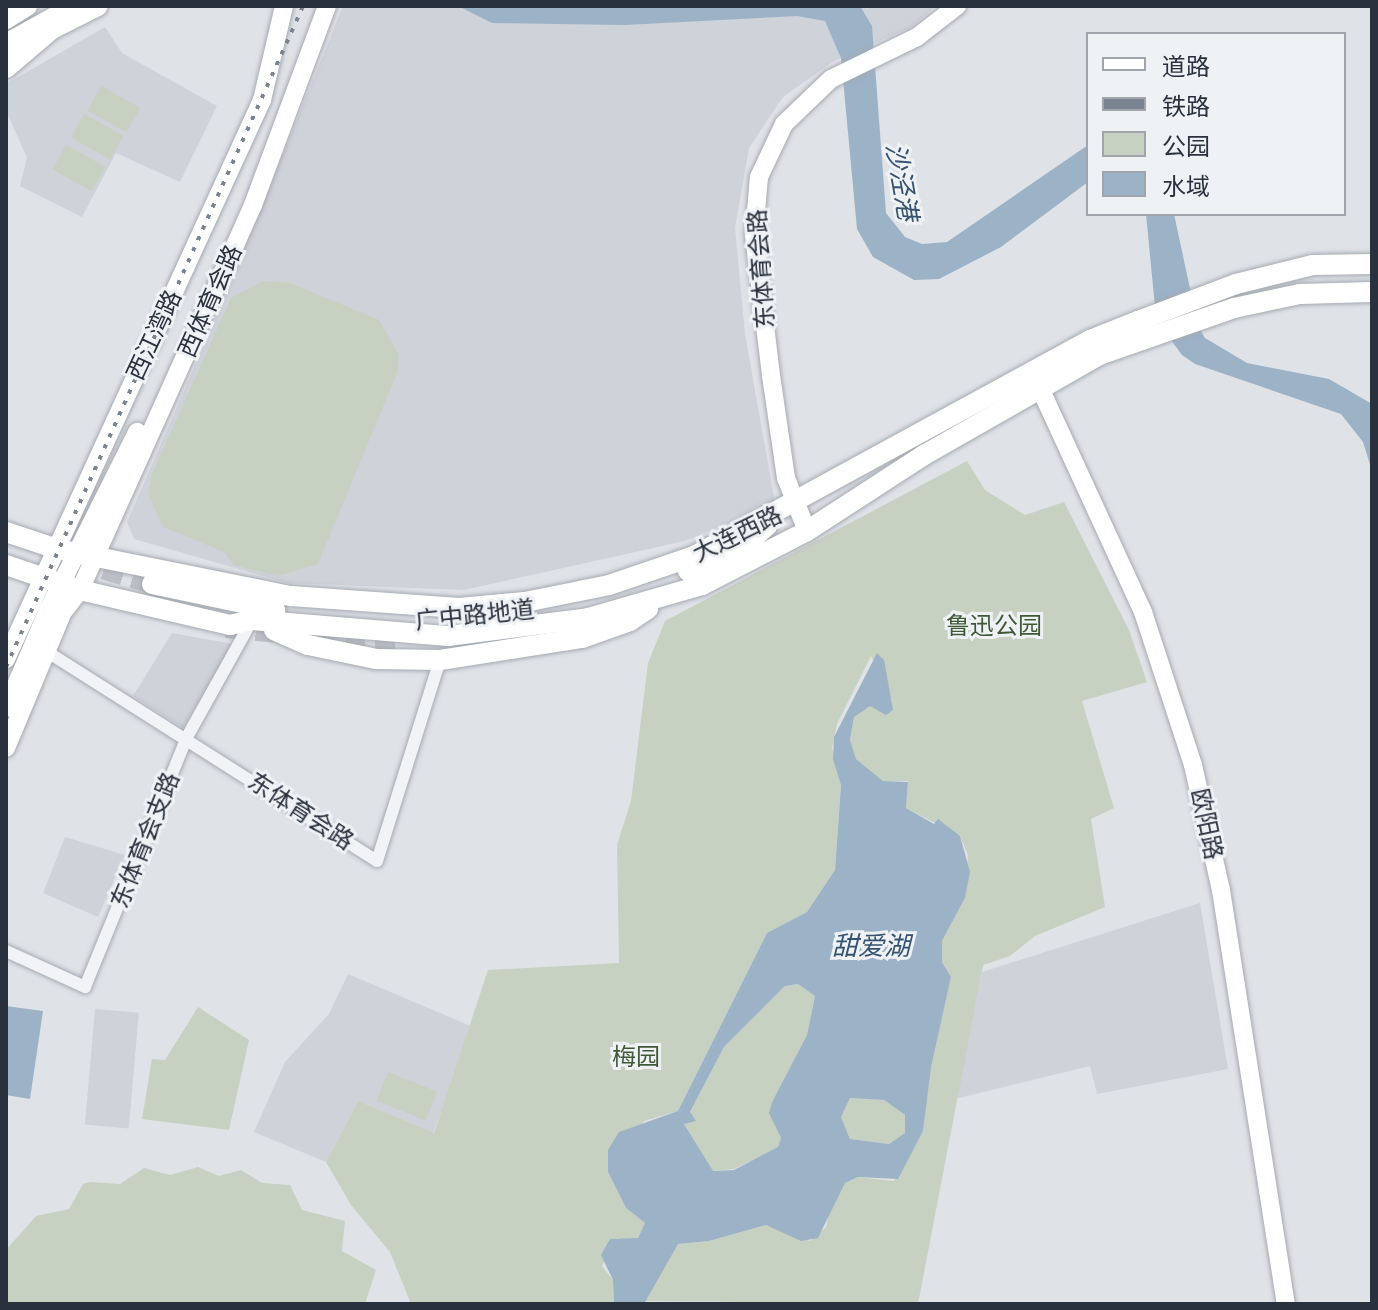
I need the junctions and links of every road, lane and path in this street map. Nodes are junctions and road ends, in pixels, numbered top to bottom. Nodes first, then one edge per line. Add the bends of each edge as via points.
1 (27, 6) edge
2 (47, 6) edge
3 (76, 6) edge
4 (98, 6) edge
5 (284, 6) edge
6 (317, 6) edge
7 (327, 6) edge
8 (957, 6) edge
9 (6, 19) edge
10 (6, 29) edge
11 (6, 45) edge
12 (6, 68) edge
13 (1372, 264) edge
14 (1372, 292) edge
15 (1142, 329) junction
16 (1035, 379) junction
17 (786, 510) junction
18 (807, 531) junction
19 (6, 532) edge
20 (57, 549) junction
21 (88, 553) junction
22 (6, 565) edge
23 (62, 584) junction
24 (152, 584) tunnel mouth
25 (702, 585) junction
26 (648, 609) junction
27 (252, 620) junction
28 (405, 645) tunnel mouth
29 (46, 651) junction
30 (6, 659) edge
31 (440, 660) junction
32 (6, 708) edge
33 (187, 737) junction
34 (6, 748) edge
35 (6, 951) edge
36 (1286, 1304) edge

1 - 9 main road
2 - 10 highway
3 - 11 highway
4 - 12 main road via 52,29
5 - 20 main road, 西江湾路 via 262,100
6 - 21 main road, 西体育会路 via 279,114
7 - 21 main road, 西体育会路 via 253,205
8 - 17 main road, 东体育会路 via 917,37 847,67 784,124 766,155 756,195 757,265
13 - 15 main road, 大连西路 via 1313,265 1236,284
14 - 15 main road, 大连西路 via 1300,294
15 - 16 main road, 大连西路
16 - 17 main road, 大连西路
16 - 18 main road, 大连西路
16 - 36 main road, 欧阳路 via 1143,612 1193,765 1221,890
17 - 18 main road, 东体育会路
17 - 21 main road, 大连西路 via 694,556 609,585 459,608 291,596
17 - 24 main road, 广中路地道 via 736,553 688,572 625,592 478,619 395,623 313,615
18 - 25 main road, 大连西路
19 - 20 main road, 大连西路
20 - 21 main road, 大连西路
20 - 23 main road, 西江湾路
21 - 23 main road, 西体育会路
22 - 23 main road, 大连西路
23 - 27 main road, 大连西路 via 230,625
23 - 29 main road
23 - 30 main road, 西江湾路
23 - 32 main road
25 - 26 main road, 广中路地道
25 - 27 main road, 大连西路 via 588,618 448,636
26 - 28 main road, 广中路地道 via 577,629 491,643
26 - 31 main road via 582,638
27 - 31 main road via 308,645
27 - 33 street, 东体育会支路
29 - 33 street, 东体育会路
29 - 34 main road
31 - 33 street, 东体育会路 via 377,861
33 - 35 street, 东体育会支路 via 85,987

